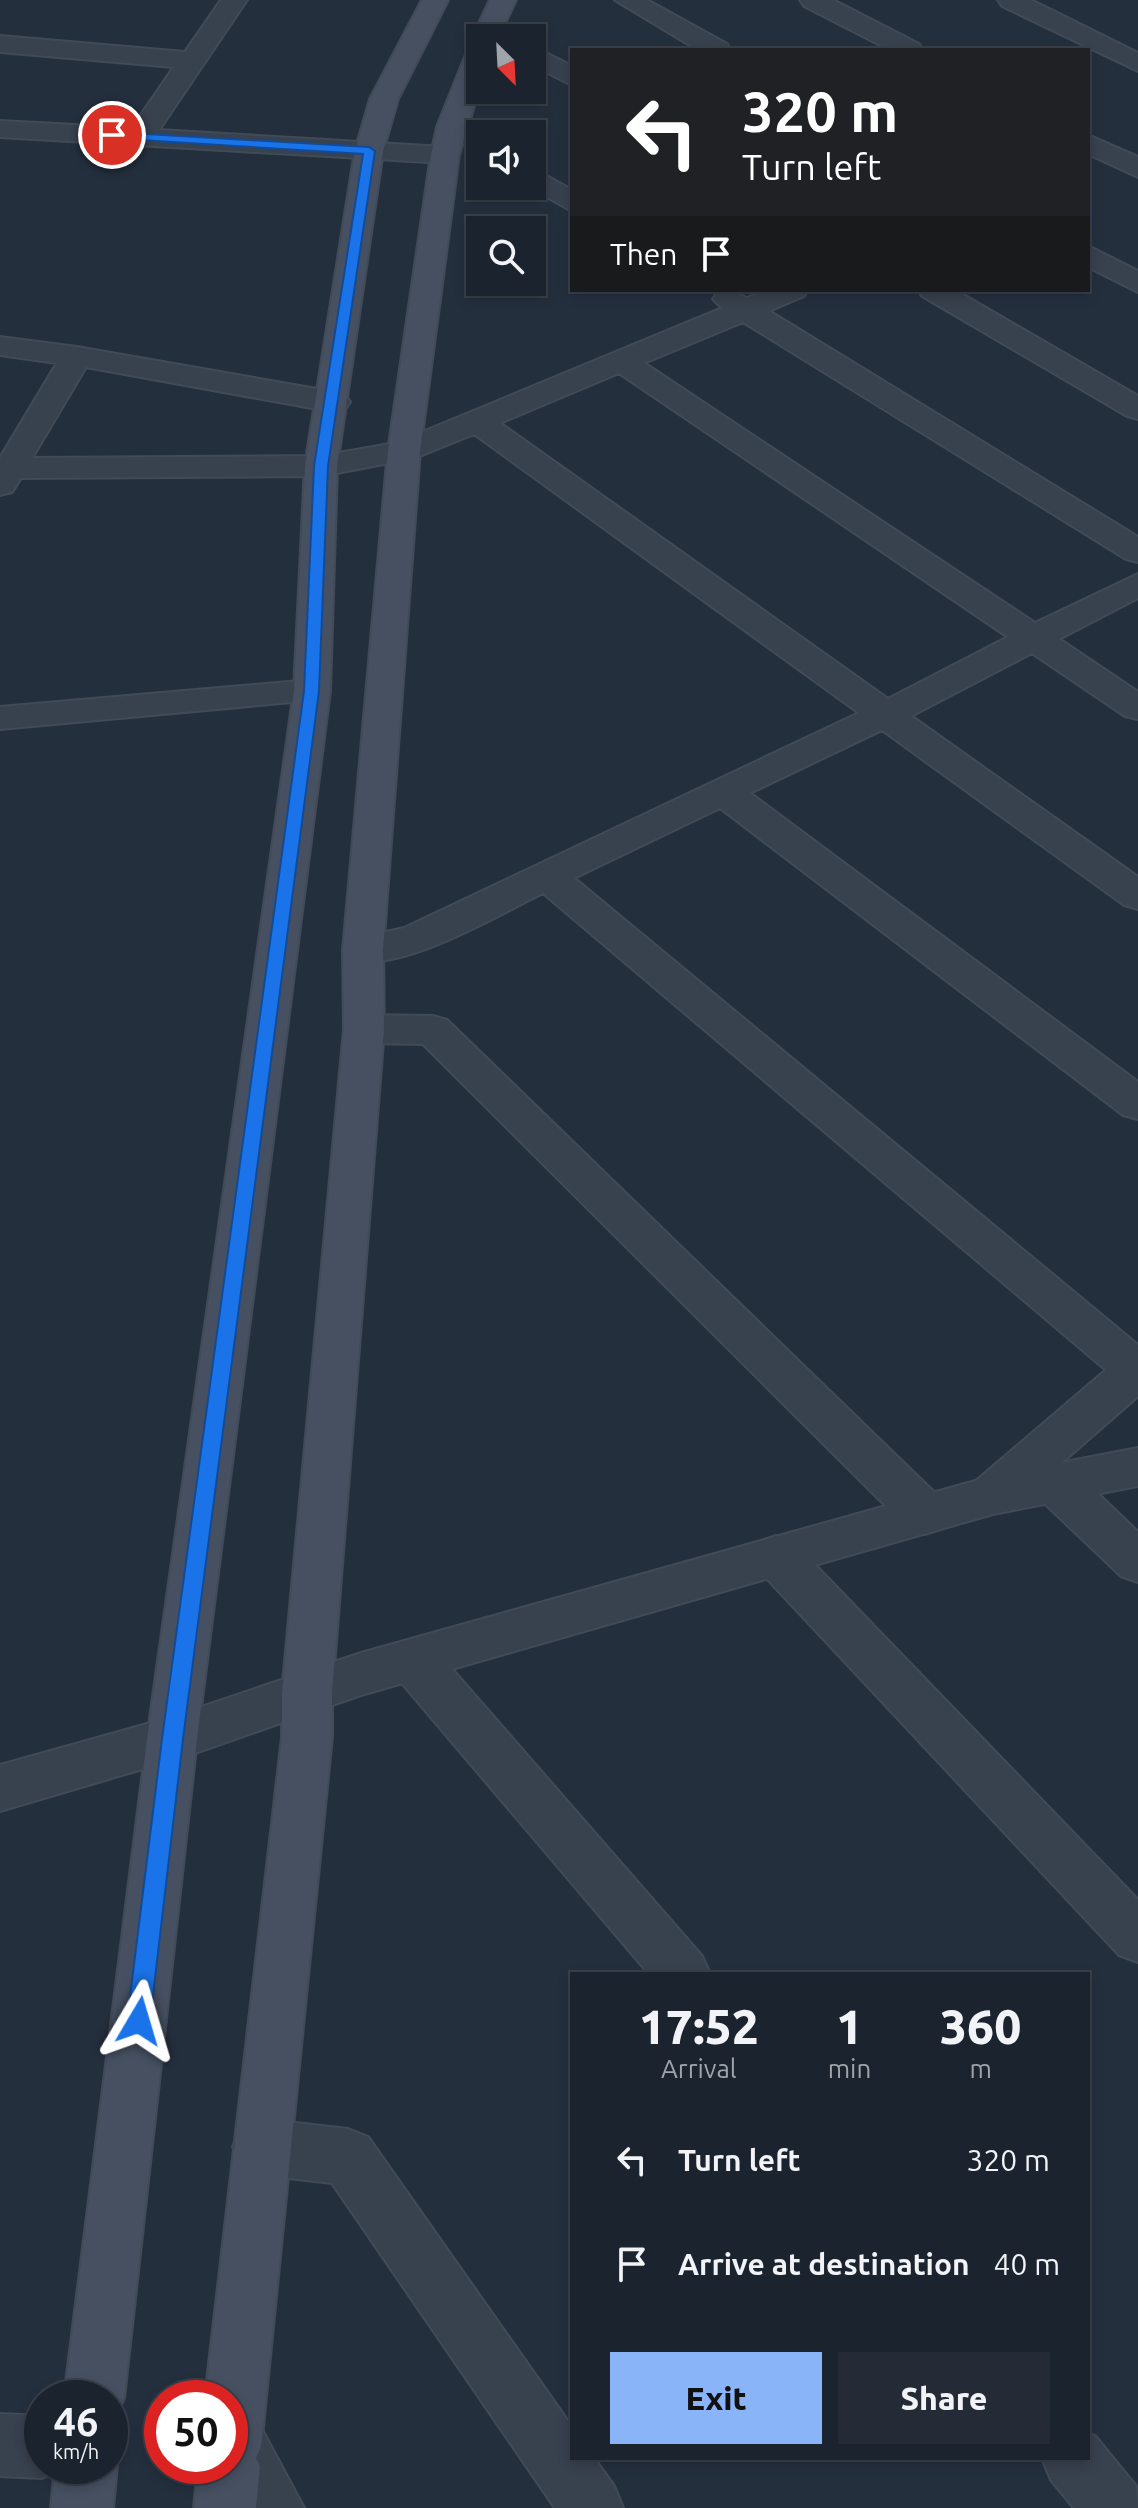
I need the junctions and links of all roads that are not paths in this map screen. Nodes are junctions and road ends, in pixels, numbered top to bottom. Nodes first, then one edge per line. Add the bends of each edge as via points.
1 (234, 0) edge
2 (435, 0) edge
3 (503, 0) edge
4 (628, 0) edge
5 (813, 0) edge
6 (1011, 0) edge
7 (495, 24) edge
8 (0, 44) edge
9 (714, 48) edge
10 (906, 48) edge
11 (192, 61) junction
12 (546, 62) edge
13 (1138, 63) edge
14 (570, 76) edge
15 (470, 104) edge
16 (0, 129) edge
17 (140, 137) junction
18 (459, 142) edge
19 (1090, 144) edge
20 (369, 151) junction
21 (1131, 158) edge
22 (1090, 168) edge
23 (546, 186) edge
24 (570, 201) edge
25 (1090, 256) edge
26 (1138, 283) edge
27 (717, 292) edge
28 (788, 292) edge
29 (936, 292) edge
30 (746, 310) junction
31 (0, 346) edge
32 (77, 356) junction
33 (621, 361) junction
34 (334, 402) junction
35 (1138, 409) edge
36 (477, 421) junction
37 (404, 451) junction
38 (321, 466) junction
39 (5, 476) edge
40 (1138, 552) edge
41 (1138, 584) edge
42 (1033, 638) junction
43 (312, 691) junction
44 (1138, 708) edge
45 (886, 714) junction
46 (0, 718) edge
47 (724, 792) junction
48 (547, 876) junction
49 (1138, 896) edge
50 (363, 950) junction
51 (364, 1029) junction
52 (1138, 1104) edge
53 (1137, 1370) edge
54 (1138, 1467) edge
55 (1055, 1483) junction
56 (993, 1495) junction
57 (925, 1514) junction
58 (776, 1556) junction
59 (1138, 1562) edge
60 (413, 1660) junction
61 (307, 1693) junction
62 (172, 1739) junction
63 (0, 1788) edge
64 (1138, 1937) edge
65 (681, 1972) edge
66 (261, 2147) junction
67 (96, 2380) edge
68 (237, 2380) edge
69 (0, 2445) edge
70 (24, 2446) edge
71 (1075, 2460) edge
72 (248, 2465) edge
73 (84, 2484) edge
74 (227, 2484) edge
75 (82, 2508) edge
76 (225, 2508) edge
77 (273, 2508) edge
78 (592, 2508) edge
79 (1114, 2508) edge

1 - 11 street
2 - 20 main road via 384,99
3 - 7 main road
4 - 9 street
5 - 10 street
6 - 13 street
8 - 11 street
11 - 17 street
12 - 14 street
15 - 18 main road
16 - 17 street
17 - 20 street
18 - 20 street
18 - 37 main road
19 - 21 street
20 - 34 main road
21 - 22 street
23 - 24 street
25 - 26 street
27 - 30 street
28 - 30 street
29 - 35 street
30 - 33 street
30 - 40 street
31 - 32 street
32 - 34 street
32 - 39 street
33 - 36 street
33 - 42 street
34 - 38 main road
36 - 37 street
36 - 45 street
37 - 38 street
37 - 50 main road
38 - 39 street
38 - 43 main road
41 - 42 street
42 - 44 street
42 - 45 street
43 - 46 street
43 - 62 main road
45 - 47 street
45 - 49 street
47 - 48 street
47 - 52 street
48 - 50 street via 414,939
48 - 53 street
50 - 51 main road
51 - 57 street via 433,1030
51 - 61 main road
53 - 56 street
54 - 55 street
55 - 56 street
55 - 59 street
56 - 57 street
57 - 58 street
58 - 60 street
58 - 64 street
60 - 61 street
60 - 65 street
61 - 62 street
61 - 66 main road via 307,1737
62 - 63 street
62 - 67 main road
66 - 68 main road
66 - 78 street via 348,2157
69 - 70 street
71 - 79 street
72 - 77 street
73 - 75 main road
74 - 76 main road

